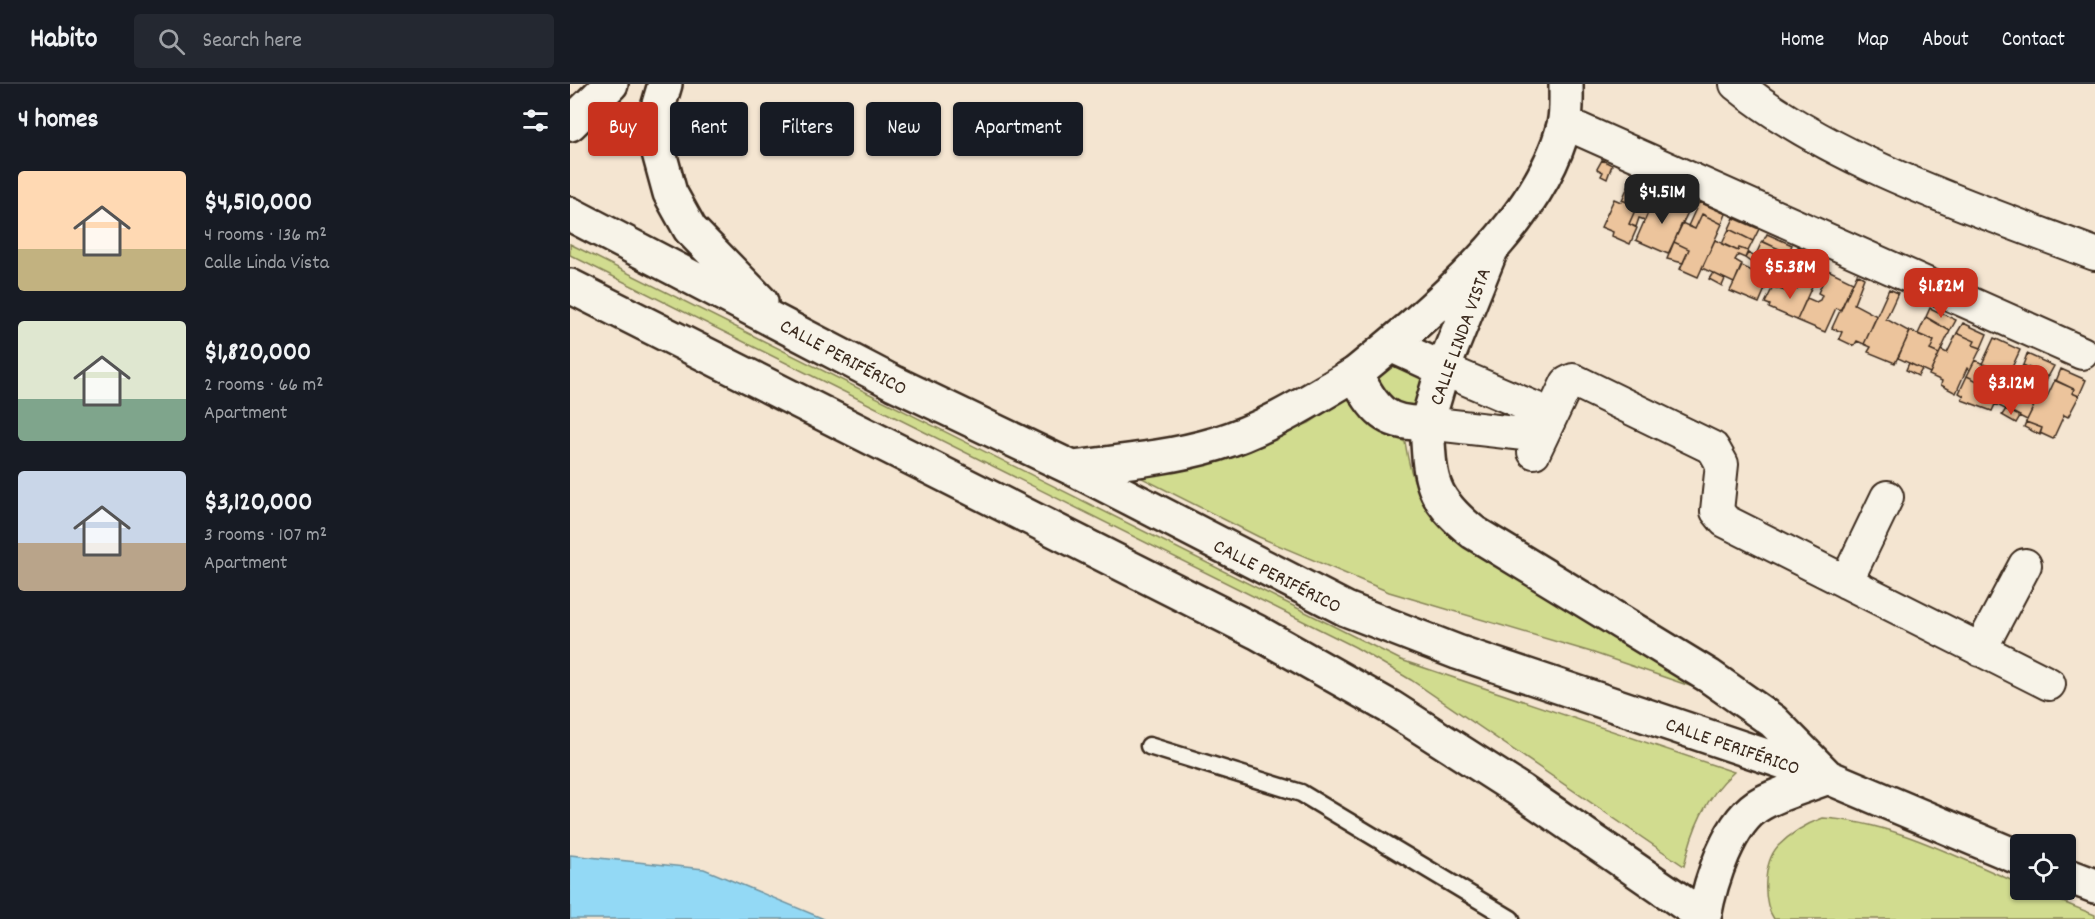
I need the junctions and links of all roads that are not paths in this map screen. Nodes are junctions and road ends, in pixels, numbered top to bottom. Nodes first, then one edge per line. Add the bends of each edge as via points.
1 (611, 84) edge
2 (665, 84) edge
3 (1566, 84) edge
4 (1736, 84) edge
5 (1565, 123) junction
6 (570, 124) edge
7 (570, 214) edge
8 (1491, 250) junction
9 (2095, 254) edge
10 (570, 286) edge
11 (781, 322) junction
12 (1391, 345) junction
13 (2082, 353) dead end
14 (1443, 369) junction
15 (1355, 374) junction
16 (1427, 423) junction
17 (1542, 435) junction
18 (1071, 468) junction
19 (1887, 497) dead end
20 (2025, 565) dead end
21 (1846, 582) junction
22 (1980, 650) junction
23 (2049, 684) dead end
24 (1149, 746) dead end
25 (1828, 777) junction
26 (2010, 854) edge
27 (2076, 878) edge
28 (2095, 885) edge
29 (1703, 918) edge
30 (1511, 919) edge

1 - 6 main road
2 - 11 main road via 657,111 658,149 670,193 690,229
3 - 5 main road, CALLE LINDA VISTA
4 - 9 street via 1798,128 1881,169
5 - 8 main road, CALLE LINDA VISTA via 1537,189
5 - 13 street
7 - 11 main road, CALLE PERIFÉRICO
8 - 12 main road, CALLE LINDA VISTA
8 - 14 main road, CALLE LINDA VISTA
10 - 29 main road via 1257,632 1390,707 1491,771
11 - 18 main road, CALLE PERIFÉRICO via 894,383
12 - 14 main road
12 - 15 main road, CALLE LINDA VISTA
14 - 16 main road, CALLE LINDA VISTA
14 - 17 street
15 - 16 main road via 1380,413 1394,421
15 - 18 main road, CALLE LINDA VISTA via 1289,414 1217,444 1147,459
16 - 17 street
16 - 25 main road via 1434,488 1451,515 1709,676 1773,721
17 - 21 street via 1567,383 1573,380 1713,448 1722,464 1719,517
18 - 25 main road, CALLE PERIFÉRICO via 1346,609 1457,652
19 - 21 street
20 - 22 street
21 - 22 street
22 - 23 street
24 - 30 lane via 1301,793
25 - 26 main road, CALLE PERIFÉRICO
25 - 29 main road via 1760,804 1740,825 1723,851
27 - 28 main road

